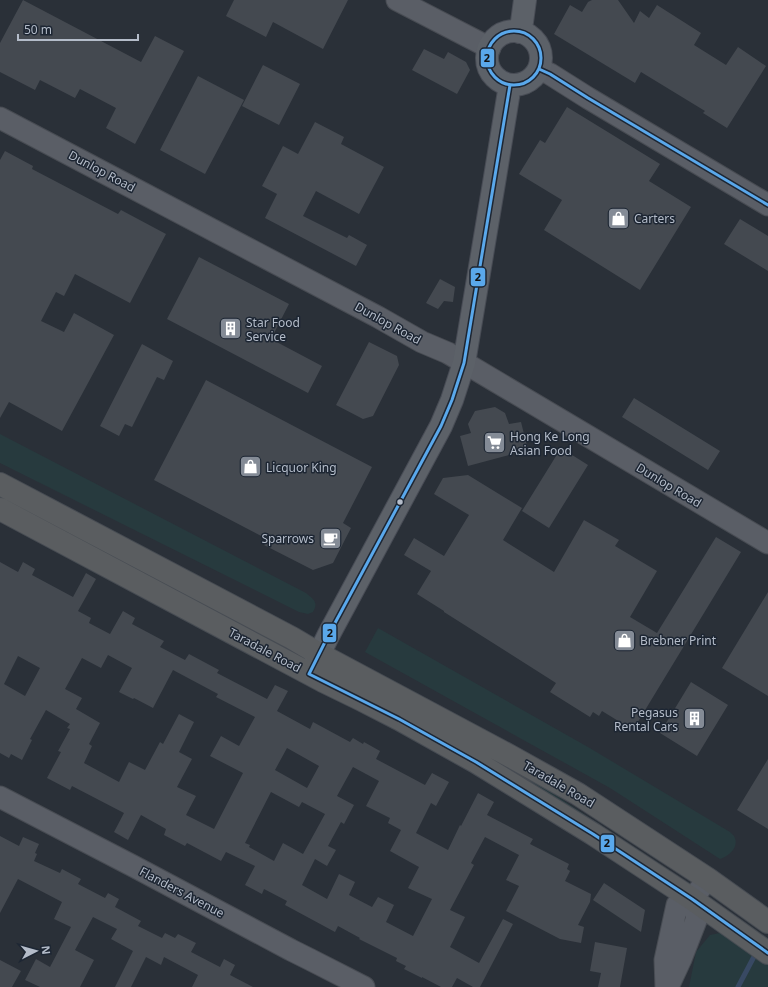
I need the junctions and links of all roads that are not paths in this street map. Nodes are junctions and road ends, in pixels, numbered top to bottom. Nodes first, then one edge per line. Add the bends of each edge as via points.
1 (397, 0) edge
2 (526, 0) edge
3 (519, 32) junction
4 (490, 48) junction
5 (539, 69) junction
6 (510, 85) junction
7 (0, 118) edge
8 (768, 205) edge
9 (464, 363) junction
10 (0, 484) edge
11 (0, 509) edge
12 (768, 544) edge
13 (319, 654) junction
14 (309, 674) junction
15 (0, 797) edge
16 (708, 879) junction
17 (692, 899) junction
18 (767, 921) edge
19 (760, 948) edge
20 (364, 987) edge
21 (667, 987) edge

1 - 4 street
2 - 3 main road
3 - 4 main road via 499,36
3 - 5 main road via 533,39 538,46
4 - 6 main road via 488,64 491,71 495,78
5 - 6 main road via 527,82
5 - 8 street
6 - 9 main road
7 - 9 street, Dunlop Road
9 - 12 street, Dunlop Road
9 - 13 main road via 441,426
10 - 13 highway, Taradale Road
11 - 14 highway, Taradale Road
13 - 14 main road
13 - 16 highway, Taradale Road via 578,794
14 - 17 highway, Taradale Road via 399,719 476,762
15 - 20 street, Flanders Avenue
16 - 17 street
16 - 18 highway, Taradale Road
17 - 19 highway, Taradale Road
17 - 21 street via 697,918

